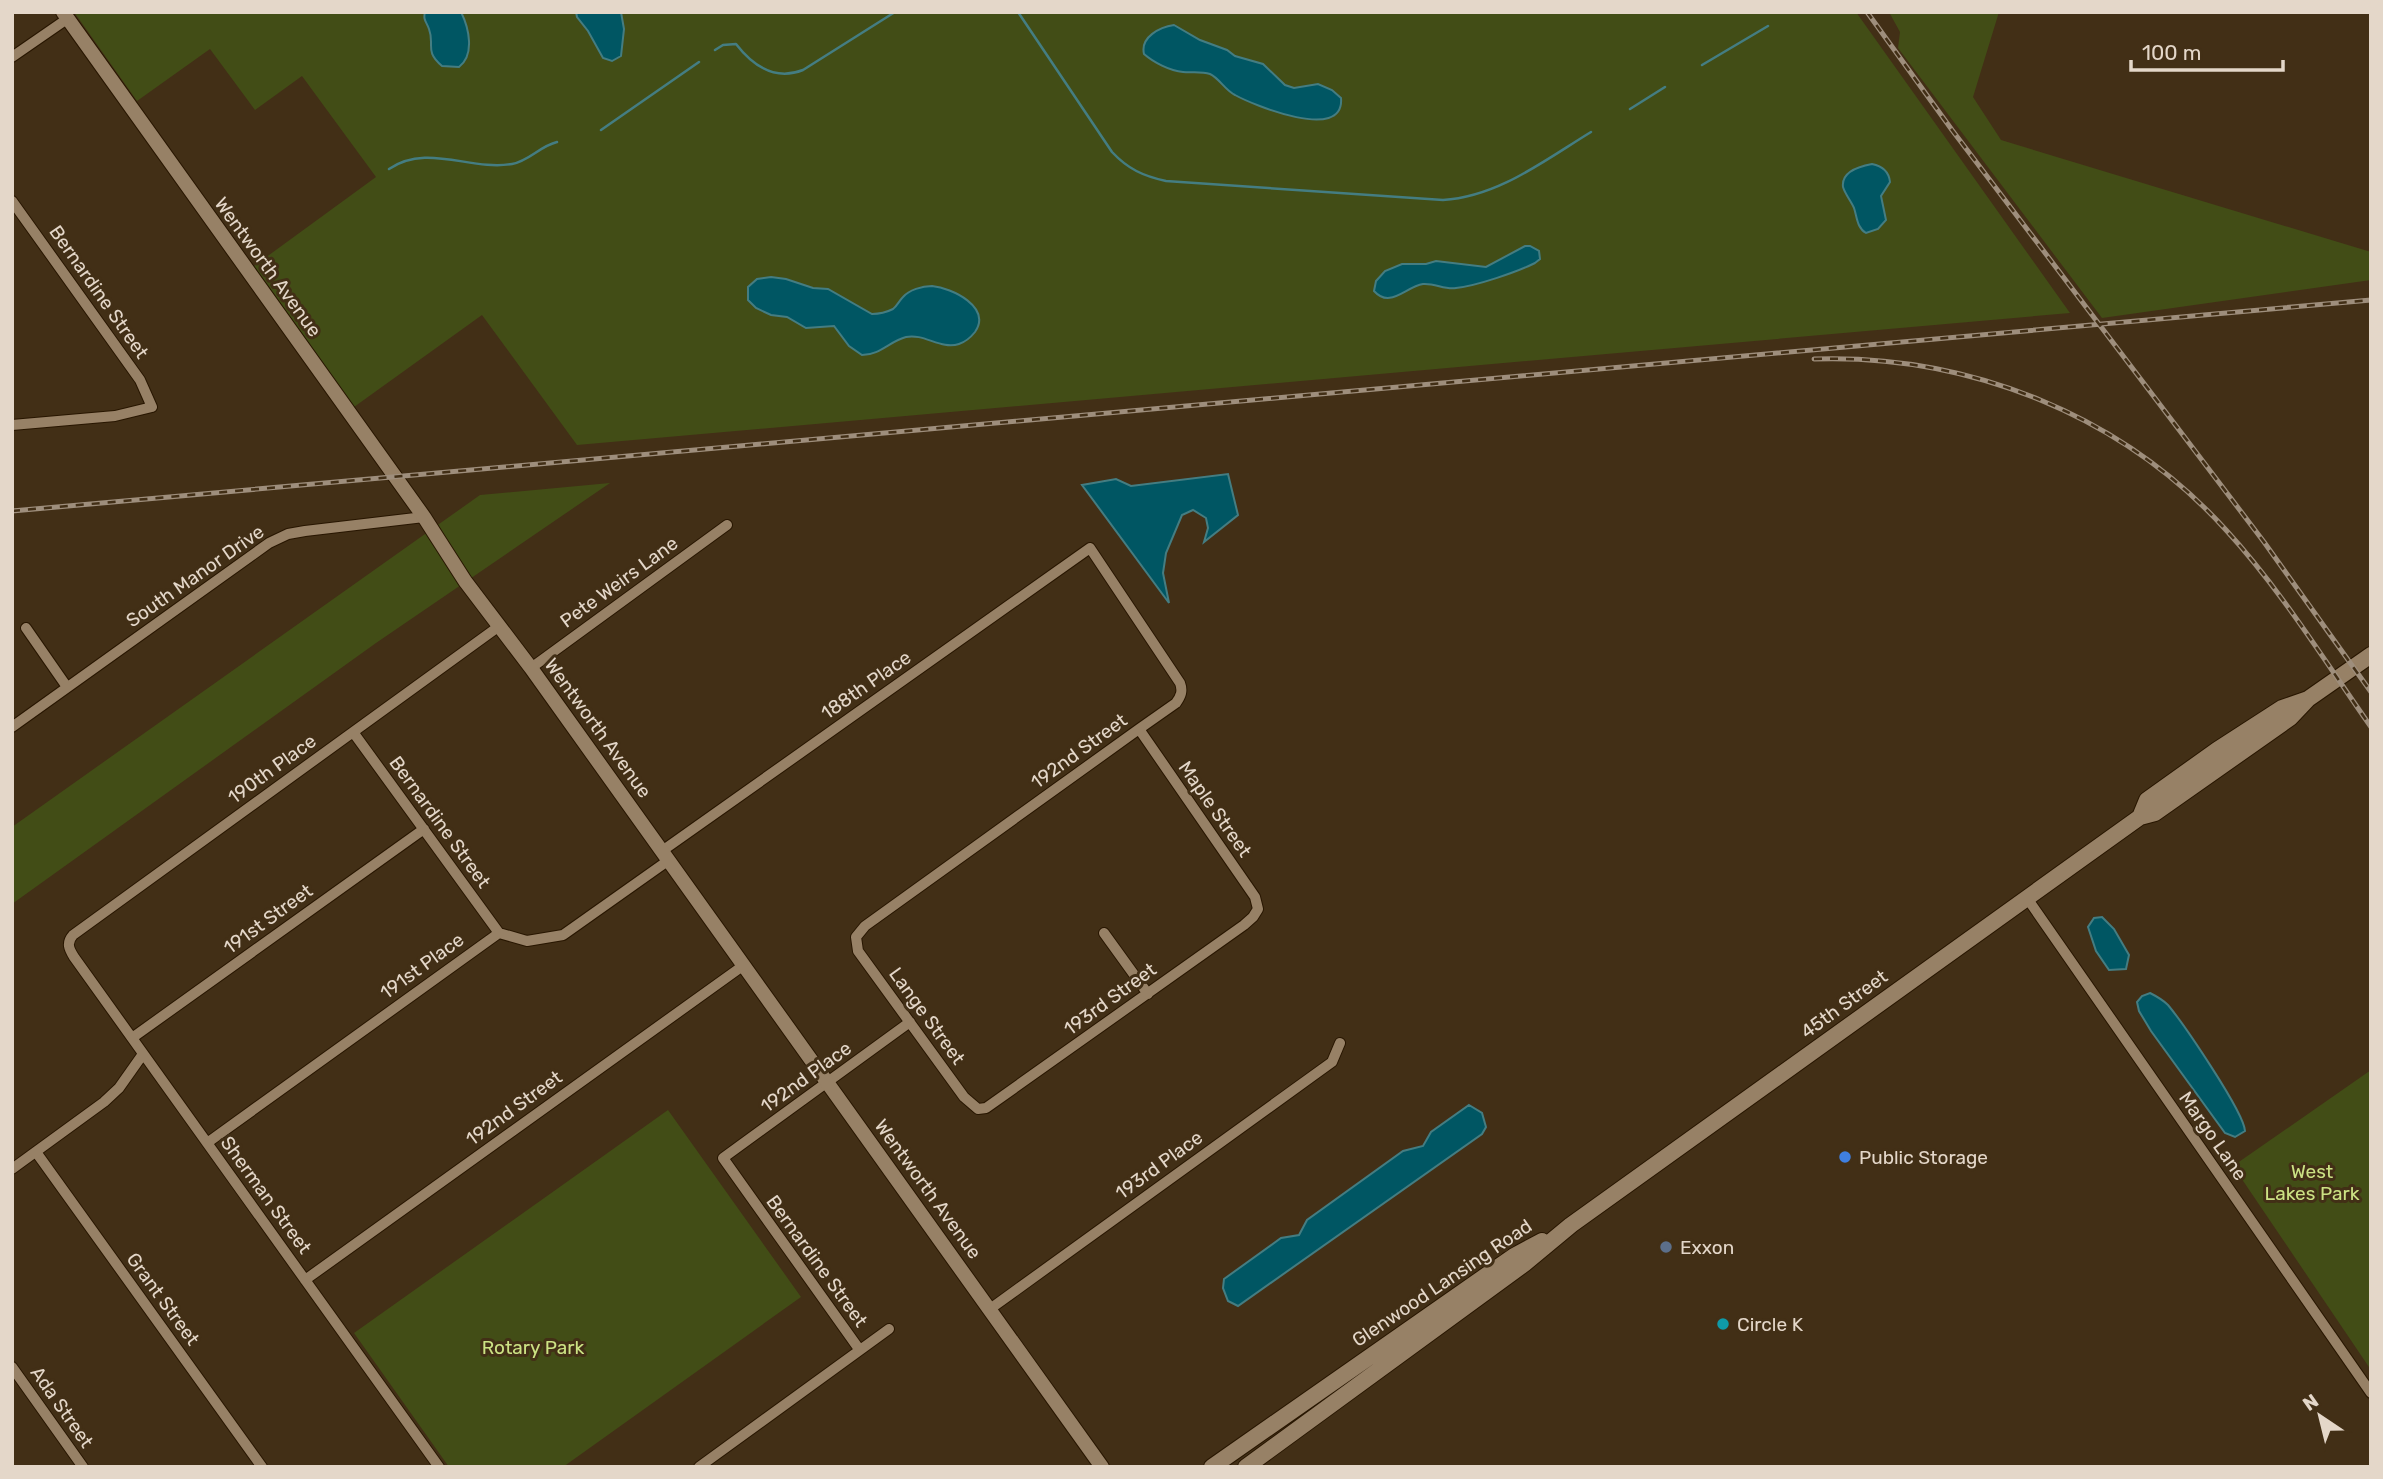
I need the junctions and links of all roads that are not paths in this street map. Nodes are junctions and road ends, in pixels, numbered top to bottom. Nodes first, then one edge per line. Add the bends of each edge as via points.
1 (65, 15) edge
2 (12, 57) edge
3 (12, 201) edge
4 (12, 425) edge
5 (424, 517) junction
6 (727, 525) dead end
7 (1090, 548) joint
8 (26, 628) dead end
9 (498, 628) junction
10 (2371, 655) edge
11 (531, 668) junction
12 (67, 687) junction
13 (12, 727) edge
14 (1139, 729) junction
15 (354, 732) junction
16 (424, 829) junction
17 (666, 856) junction
18 (2027, 898) junction
19 (1258, 909) joint
20 (499, 933) junction
21 (1104, 933) dead end
22 (856, 937) joint
23 (69, 942) joint
24 (744, 965) junction
25 (1148, 993) junction
26 (910, 1022) junction
27 (132, 1038) junction
28 (1340, 1043) dead end
29 (143, 1054) junction
30 (828, 1083) junction
31 (978, 1109) joint
32 (207, 1143) junction
33 (36, 1152) junction
34 (723, 1158) joint
35 (12, 1169) edge
36 (1572, 1225) junction
37 (305, 1280) junction
38 (989, 1309) junction
39 (889, 1329) dead end
40 (859, 1349) junction
41 (12, 1367) edge
42 (2371, 1393) edge
43 (83, 1467) edge
44 (262, 1467) edge
45 (439, 1467) edge
46 (699, 1467) edge
47 (1102, 1467) edge
48 (1212, 1467) edge
49 (1246, 1467) edge

1 - 2 street
1 - 5 street, Wentworth Avenue
3 - 4 street, Bernardine Street via 140,380 152,407 115,416
5 - 9 street, Wentworth Avenue
5 - 12 street, South Manor Drive via 305,531 269,543
6 - 11 street, Pete Weirs Lane
7 - 14 street, 192nd Street via 1182,688 1176,703
7 - 17 street, 188th Place
8 - 12 street
9 - 11 street, Wentworth Avenue
9 - 15 street, 190th Place
10 - 18 main road, 45th Street via 2308,699 2290,718
11 - 17 street, Wentworth Avenue
12 - 13 street, South Manor Drive
14 - 19 street, Maple Street via 1255,897
14 - 22 street, 192nd Street via 865,926
15 - 16 street, Bernardine Street
15 - 23 street, 190th Place
16 - 20 street, Bernardine Street
16 - 27 street, 191st Street
17 - 20 street via 563,935 527,941
17 - 24 street, Wentworth Avenue
18 - 36 main road, 45th Street
18 - 42 street, Margo Lane
19 - 25 street, 193rd Street via 1244,925
20 - 32 street, 191st Place
21 - 25 street
22 - 26 street, Lange Street via 858,951
23 - 27 street, Sherman Street via 74,957
24 - 30 street, Wentworth Avenue
24 - 37 street, 192nd Street
25 - 31 street, 193rd Street via 995,1103
26 - 30 street, 192nd Place
26 - 31 street, Lange Street via 964,1097
27 - 29 street, Sherman Street
28 - 38 street, 193rd Place via 1332,1062
29 - 32 street, Sherman Street
29 - 33 street via 104,1102
30 - 34 street, 192nd Place
30 - 38 street, Wentworth Avenue
32 - 37 street, Sherman Street
33 - 35 street
33 - 44 street, Grant Street
34 - 40 street, Bernardine Street
36 - 48 main road, Glenwood Lansing Road via 1514,1256
36 - 49 main road, Glenwood Lansing Road
37 - 45 street, Sherman Street
38 - 47 street, Wentworth Avenue
39 - 40 street
40 - 46 street
41 - 43 street, Ada Street

